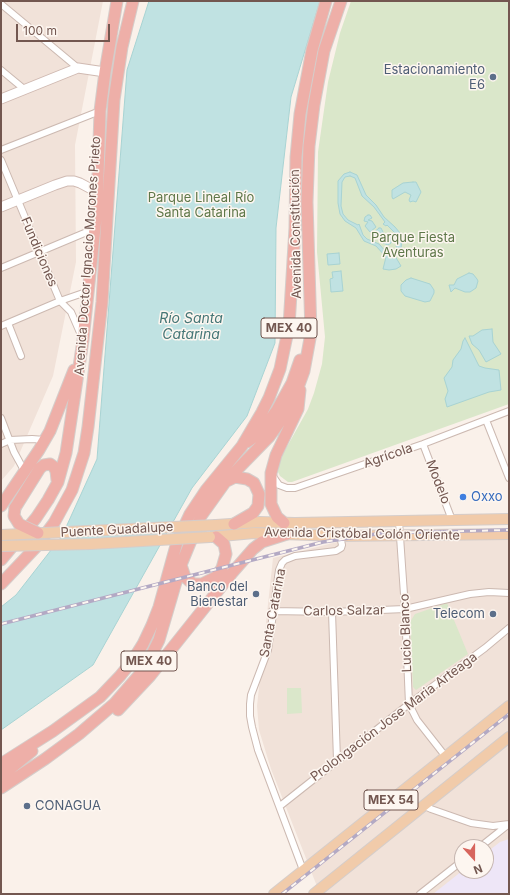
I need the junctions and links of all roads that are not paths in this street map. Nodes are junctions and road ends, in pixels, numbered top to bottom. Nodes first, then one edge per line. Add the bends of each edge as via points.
1 (117, 1) edge
2 (133, 1) edge
3 (326, 1) edge
4 (341, 1) edge
5 (1, 4) edge
6 (78, 68) junction
7 (1, 70) edge
8 (105, 72) junction
9 (116, 85) junction
10 (24, 89) junction
11 (1, 98) edge
12 (100, 111) junction
13 (100, 132) junction
14 (1, 150) edge
15 (1, 160) edge
16 (97, 192) junction
17 (17, 200) junction
18 (1, 207) edge
19 (94, 229) junction
20 (40, 252) junction
21 (1, 268) edge
22 (88, 292) junction
23 (60, 301) junction
24 (311, 309) junction
25 (8, 323) junction
26 (1, 326) edge
27 (83, 340) junction
28 (81, 355) junction
29 (21, 356) dead end
30 (300, 385) junction
31 (509, 411) edge
32 (1, 418) edge
33 (486, 420) junction
34 (10, 440) junction
35 (45, 440) junction
36 (1, 444) edge
37 (423, 444) junction
38 (242, 446) junction
39 (24, 472) junction
40 (271, 472) junction
41 (509, 478) edge
42 (226, 481) junction
43 (58, 482) junction
44 (1, 506) edge
45 (509, 519) edge
46 (452, 520) junction
47 (399, 522) junction
48 (284, 523) junction
49 (234, 524) junction
50 (38, 533) junction
51 (287, 534) junction
52 (509, 534) edge
53 (1, 536) edge
54 (340, 536) junction
55 (401, 536) junction
56 (213, 537) junction
57 (1, 546) edge
58 (1, 560) edge
59 (181, 565) junction
60 (1, 584) edge
61 (509, 593) edge
62 (405, 609) junction
63 (272, 612) junction
64 (332, 612) junction
65 (509, 628) edge
66 (409, 704) junction
67 (509, 706) edge
68 (53, 732) junction
69 (79, 734) junction
70 (509, 737) edge
71 (446, 757) junction
72 (337, 760) junction
73 (1, 764) edge
74 (1, 775) edge
75 (1, 788) edge
76 (423, 805) junction
77 (280, 806) junction
78 (509, 824) edge
79 (490, 839) edge
80 (454, 867) edge
81 (304, 870) junction
82 (274, 894) edge
83 (314, 894) edge
84 (420, 894) edge

1 - 8 highway, Avenida Doctor Ignacio Morones Prieto
2 - 9 highway, Avenida Doctor Ignacio Morones Prieto
3 - 38 highway, Avenida Constitución / MEX 40 via 312,50 300,114 296,157 292,289 287,340 269,398
4 - 24 highway, Avenida Constitución / MEX 40 via 324,51 309,146 307,244
5 - 6 street
6 - 8 street
6 - 10 street
7 - 10 street
8 - 12 highway, Avenida Doctor Ignacio Morones Prieto
9 - 13 highway
9 - 60 highway, Avenida Doctor Ignacio Morones Prieto via 102,302 84,453 72,490 54,522 36,547
10 - 11 street
12 - 13 highway, Avenida Doctor Ignacio Morones Prieto
12 - 14 street
13 - 16 highway, Avenida Doctor Ignacio Morones Prieto
15 - 17 street, Fundiciones
16 - 17 street via 80,183 68,181
16 - 19 highway, Avenida Doctor Ignacio Morones Prieto
17 - 18 street
17 - 20 street, Fundiciones
19 - 20 street
19 - 22 highway, Avenida Doctor Ignacio Morones Prieto
20 - 21 street
20 - 23 street, Fundiciones
22 - 23 street
22 - 27 highway, Avenida Doctor Ignacio Morones Prieto
23 - 25 street
23 - 27 street, Fundiciones via 71,312
24 - 30 highway, Avenida Constitución / MEX 40 via 310,345
24 - 38 highway via 302,354 285,396 260,433
25 - 26 street
25 - 29 street
27 - 28 highway, Avenida Doctor Ignacio Morones Prieto
28 - 35 highway
28 - 43 highway, Avenida Doctor Ignacio Morones Prieto via 66,453
30 - 40 highway via 298,409 276,455
30 - 42 highway, Avenida Constitución / MEX 40 via 277,427
31 - 33 street, Agrícola
32 - 34 street
33 - 37 street, Agrícola
33 - 41 street
34 - 35 street
34 - 36 street
34 - 39 street
35 - 39 highway
37 - 40 street, Agrícola via 296,488 279,485
37 - 46 street, Modelo
38 - 68 highway, Avenida Constitución / MEX 40 via 210,484 190,514 178,542 159,607 143,644 120,676 100,697
39 - 44 highway
40 - 48 highway via 271,504 277,517
42 - 49 highway via 235,477 247,479 256,486 259,494 256,510
42 - 59 highway, Avenida Constitución / MEX 40 via 201,516
43 - 50 highway, bridge via 54,467 50,464 44,465 15,508 16,522
43 - 58 highway, Avenida Doctor Ignacio Morones Prieto via 36,518
45 - 46 main road, Avenida Cristóbal Colón Oriente
46 - 47 main road, Avenida Cristóbal Colón Oriente
47 - 48 main road, Avenida Cristóbal Colón Oriente
47 - 55 street, Lucio Blanco
48 - 49 main road, Avenida Cristóbal Colón Oriente
49 - 50 main road, Puente Guadalupe, bridge
50 - 53 main road, Puente Guadalupe, bridge
51 - 54 main road, Avenida Cristóbal Colón Oriente
51 - 56 main road, Avenida Cristóbal Colón Oriente via 254,533
51 - 69 highway via 262,542 253,550 131,698 103,722
52 - 55 main road, Avenida Cristóbal Colón Oriente
54 - 55 main road, Avenida Cristóbal Colón Oriente
54 - 63 street, Santa Catarina via 342,545 336,551 295,556 285,560 279,570
55 - 62 street, Lucio Blanco
56 - 57 main road, Puente Guadalupe, bridge
56 - 59 highway via 224,544 226,554 216,577 202,584 193,584 185,577
59 - 69 highway, Avenida Constitución / MEX 40 via 159,640 147,664 123,695
61 - 62 street, Carlos Salzar via 470,594
62 - 64 street, Carlos Salzar
62 - 66 street, Lucio Blanco
63 - 64 street, Carlos Salzar
63 - 77 street, Santa Catarina via 268,650 251,695 250,716 258,750
64 - 72 street
65 - 66 street, Prolongación Jose Maria Arteaga
66 - 71 street, Lucio Blanco via 417,720
66 - 72 street, Prolongación Jose Maria Arteaga
67 - 71 main road, MEX 54
68 - 73 highway, Avenida Constitución / MEX 40
68 - 74 highway via 25,758
69 - 75 highway, Avenida Constitución / MEX 40
70 - 76 main road
71 - 81 main road, MEX 54
72 - 77 street, Prolongación Jose Maria Arteaga
76 - 78 street via 471,823 493,826
76 - 83 main road
77 - 81 street, Santa Catarina
78 - 79 street
80 - 84 street
81 - 82 main road, MEX 54

